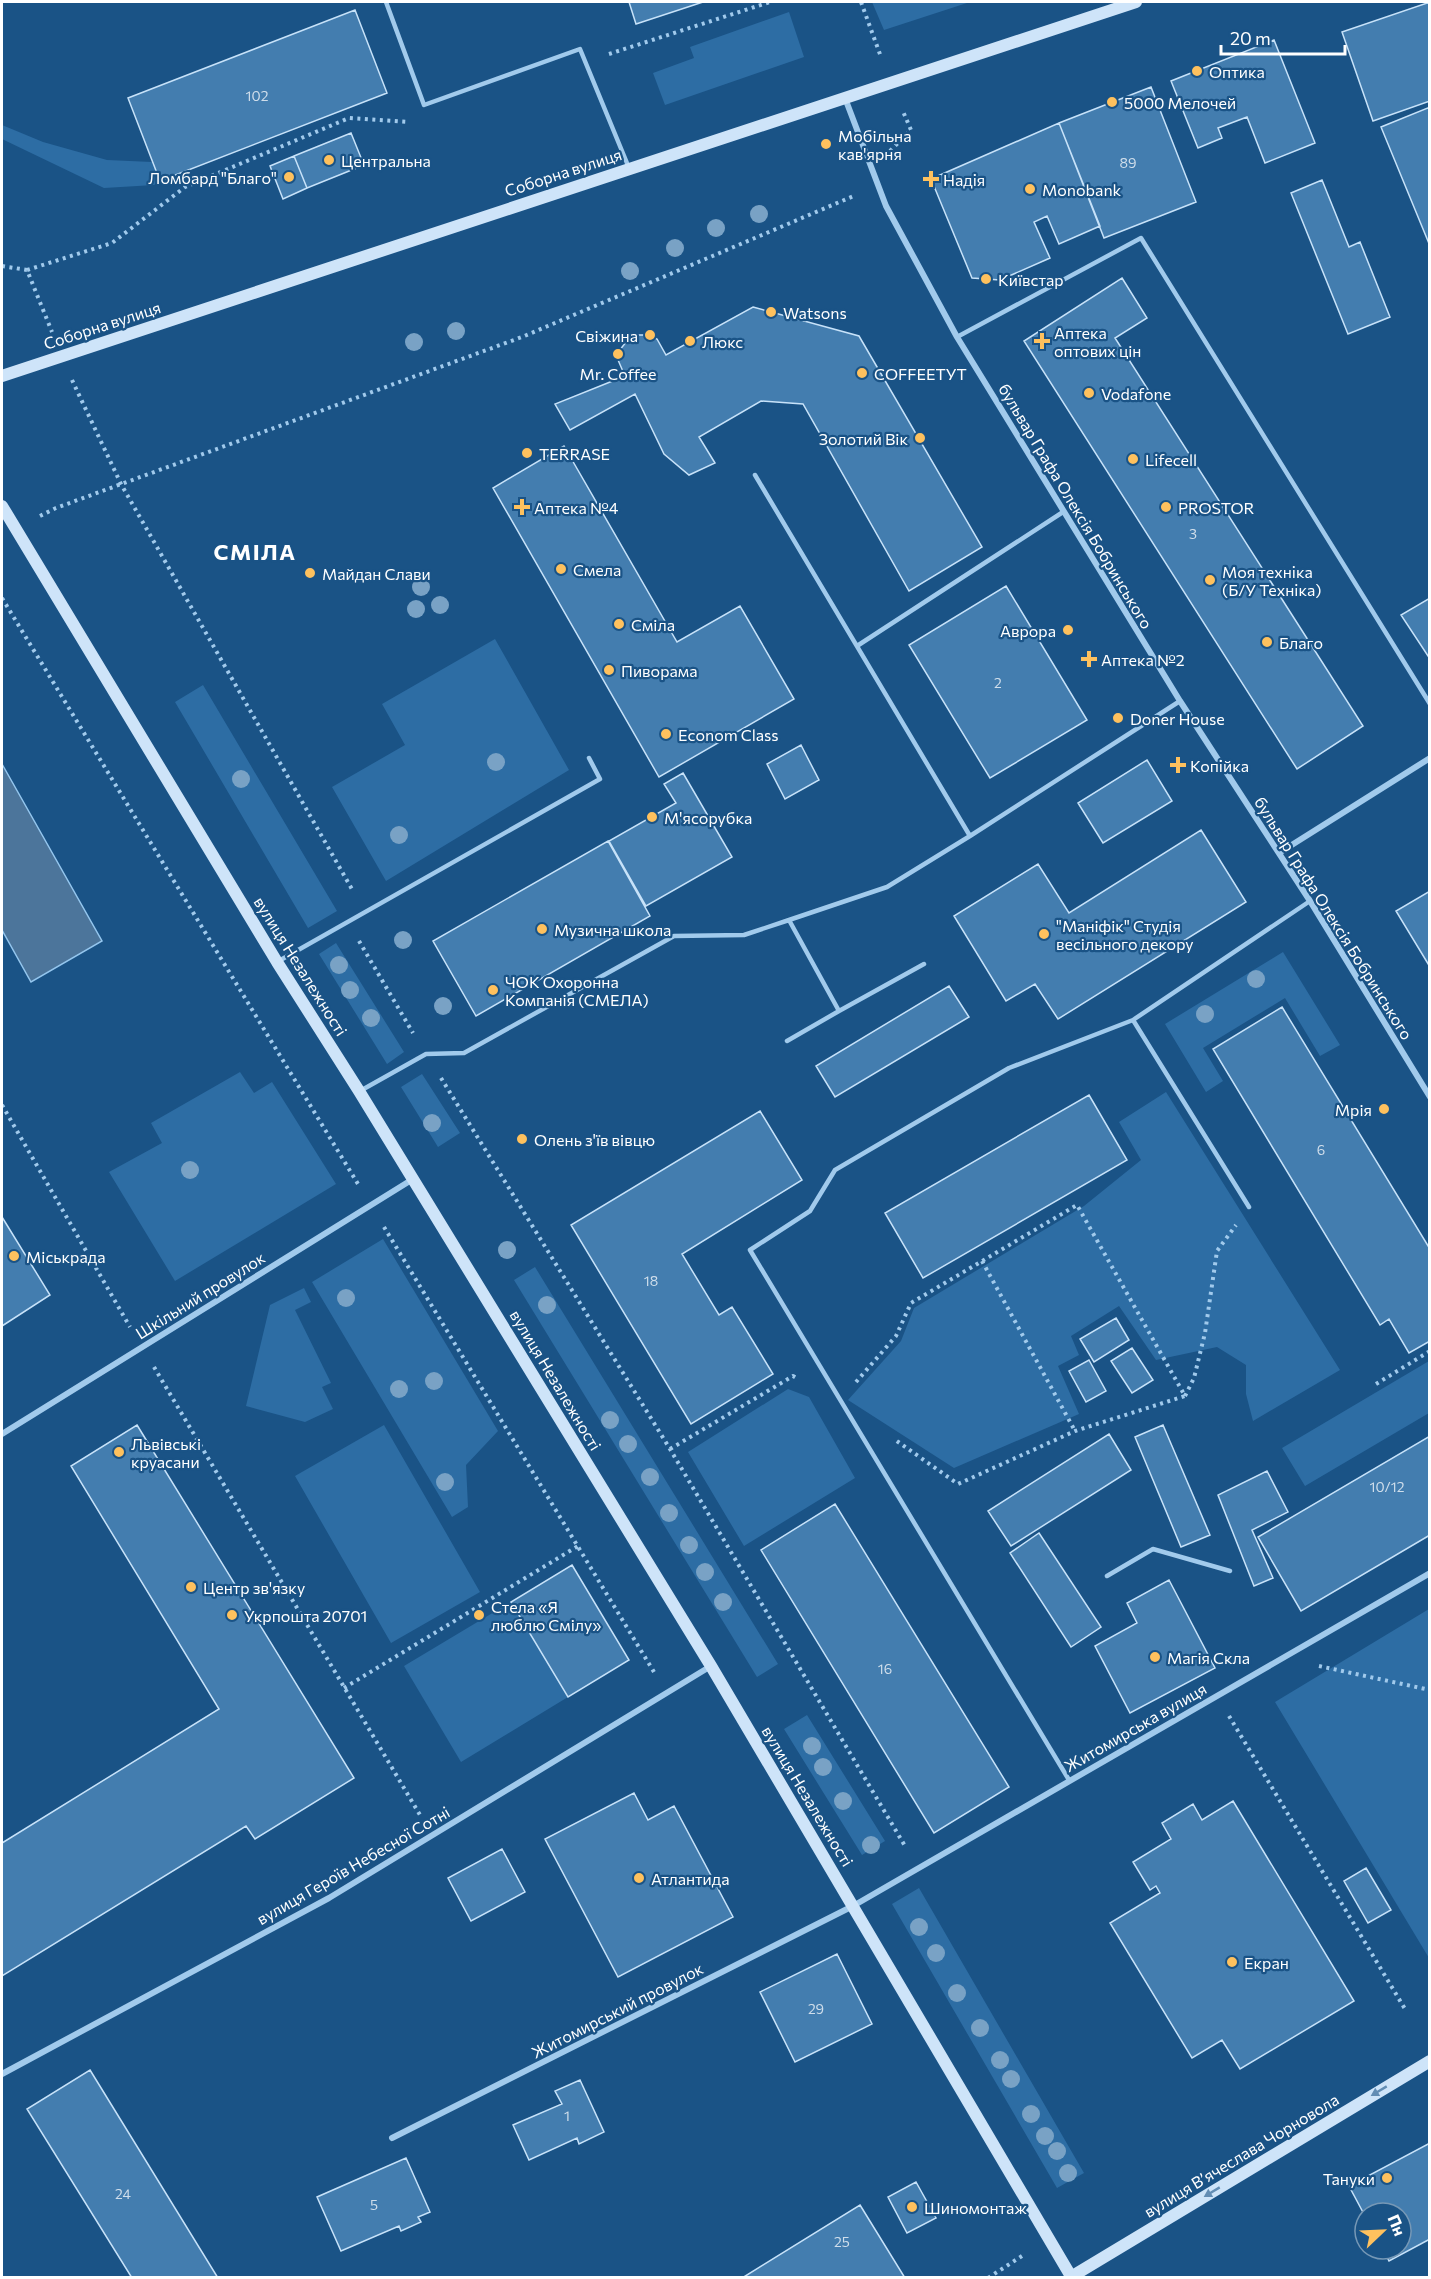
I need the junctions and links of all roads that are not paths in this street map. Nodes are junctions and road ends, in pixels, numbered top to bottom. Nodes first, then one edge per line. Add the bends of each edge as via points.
1 (386, 2) edge
2 (1136, 2) edge
3 (844, 98) junction
4 (629, 168) junction
5 (957, 337) junction
6 (2, 376) edge
7 (755, 475) dead end
8 (2, 506) edge
9 (1063, 512) junction
10 (857, 646) junction
11 (1180, 701) junction
12 (1430, 704) edge
13 (589, 758) dead end
14 (1430, 758) edge
15 (970, 836) junction
16 (1279, 853) junction
17 (1310, 901) junction
18 (789, 920) junction
19 (277, 962) junction
20 (924, 964) dead end
21 (839, 1011) junction
22 (1133, 1020) junction
23 (788, 1041) dead end
24 (359, 1091) junction
25 (1430, 1097) edge
26 (413, 1179) junction
27 (1249, 1208) road end
28 (2, 1434) edge
29 (1230, 1571) dead end
30 (1430, 1573) edge
31 (1107, 1576) dead end
32 (711, 1665) junction
33 (1070, 1780) junction
34 (854, 1906) junction
35 (1430, 2061) edge
36 (2, 2074) edge
37 (392, 2138) dead end
38 (1071, 2277) edge

1 - 4 lane via 424,105 580,49
2 - 3 street, Соборна вулиця
3 - 4 street, Соборна вулиця
3 - 5 street, бульвар Графа Олексія Бобринського via 886,206
4 - 6 street, Соборна вулиця
5 - 9 street, бульвар Графа Олексія Бобринського
5 - 12 lane via 1141,238
7 - 10 lane
8 - 19 street, вулиця Незалежності
9 - 10 lane
9 - 11 street, бульвар Графа Олексія Бобринського
10 - 15 lane
11 - 15 lane
11 - 16 street, бульвар Графа Олексія Бобринського
13 - 19 lane via 600,779
14 - 16 street
15 - 18 lane via 887,887
16 - 17 street, бульвар Графа Олексія Бобринського
17 - 22 lane
17 - 25 street, бульвар Графа Олексія Бобринського
18 - 21 lane
18 - 24 lane via 744,935 674,936 464,1053 426,1054
19 - 24 street, вулиця Незалежності
20 - 21 lane
21 - 23 lane
22 - 27 lane
22 - 33 lane via 1009,1068 835,1170 810,1210 750,1250
24 - 26 street, вулиця Незалежності
26 - 28 street, Шкільний провулок
26 - 32 street, вулиця Незалежності
29 - 31 lane via 1153,1549
30 - 33 street, Житомирська вулиця
32 - 34 street, вулиця Незалежності
32 - 36 street, вулиця Героїв Небесної Сотні via 329,1898
33 - 34 street, Житомирська вулиця
34 - 37 street, Житомирський провулок
34 - 38 street, вулиця Незалежності
35 -> 38 street, вулиця Вʼячеслава Чорновола

